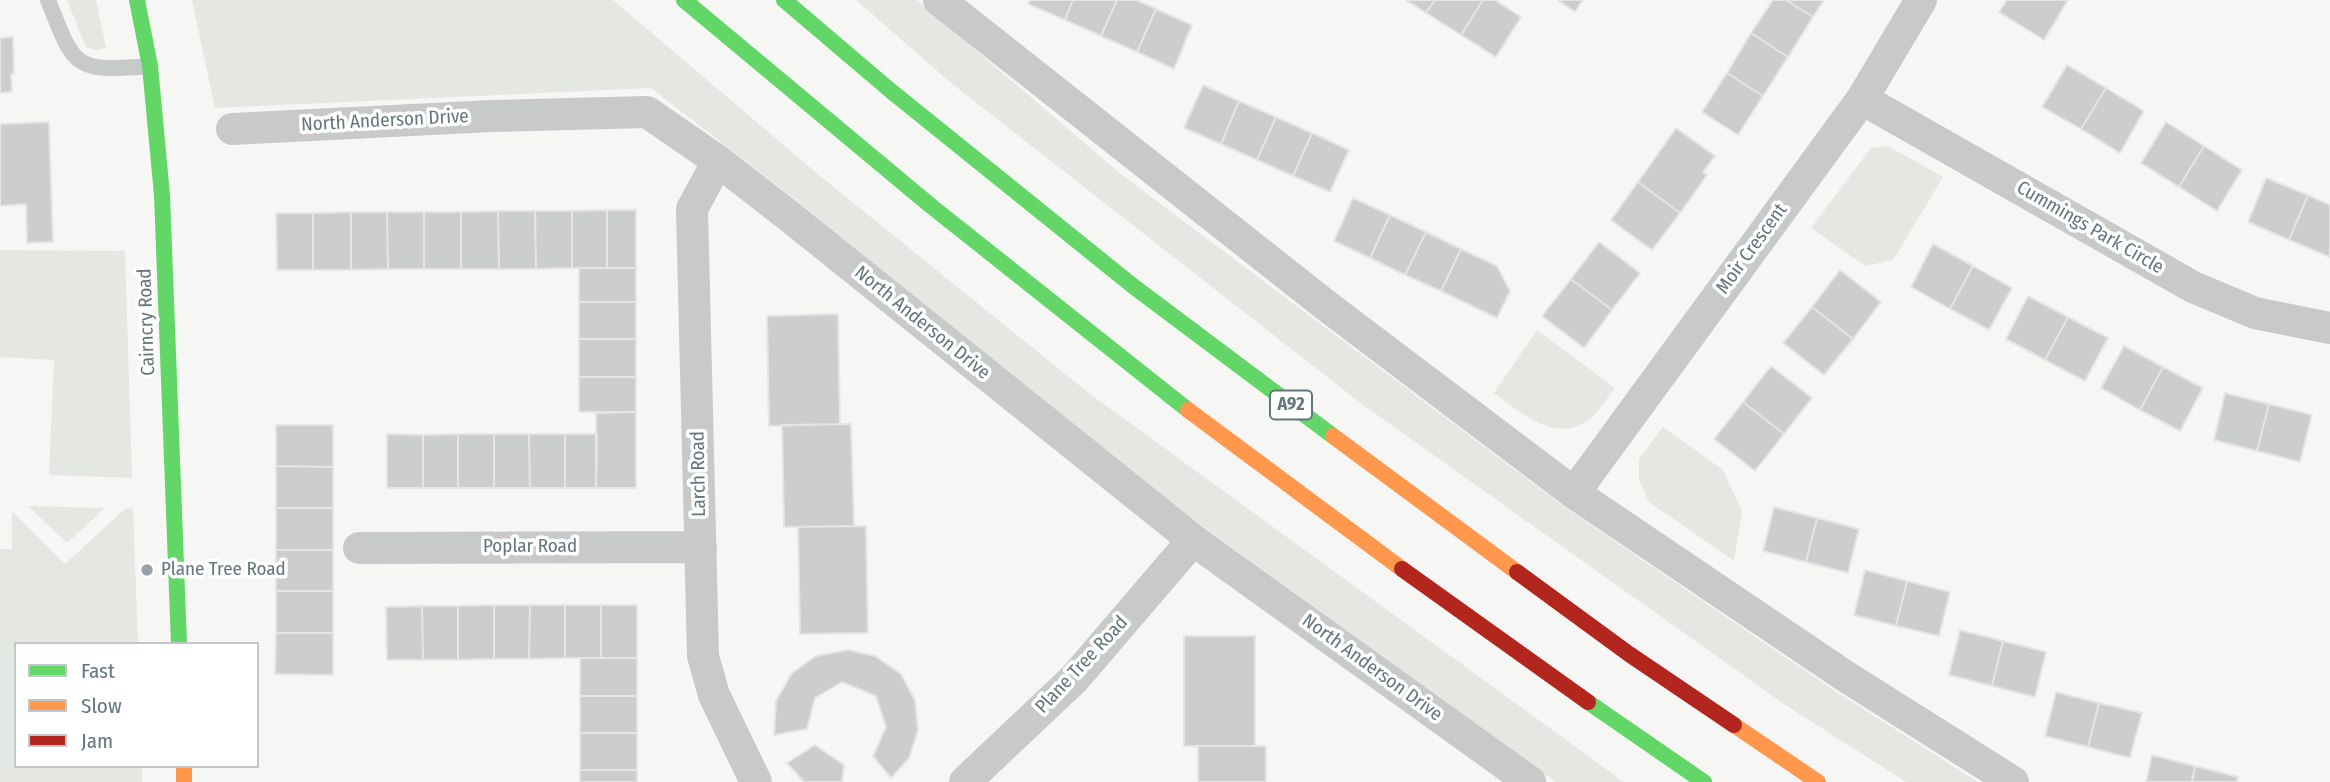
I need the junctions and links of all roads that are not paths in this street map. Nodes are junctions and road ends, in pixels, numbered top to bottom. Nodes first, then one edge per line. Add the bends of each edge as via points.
1 (48, 0) edge
2 (137, 0) edge
3 (684, 0) edge
4 (784, 0) edge
5 (939, 0) edge
6 (1922, 0) edge
7 (150, 66) junction
8 (1862, 99) junction
9 (232, 129) dead end
10 (718, 161) junction
11 (2330, 328) edge
12 (1574, 493) junction
13 (1193, 540) junction
14 (701, 547) junction
15 (359, 548) dead end
16 (179, 642) edge
17 (756, 782) edge
18 (965, 782) edge
19 (1530, 782) edge
20 (1704, 782) edge
21 (1818, 782) edge
22 (2013, 782) edge

1 - 7 lane via 67,48 86,66
2 - 7 main road, Cairncry Road
3 - 20 main road via 850,141 1138,371 1343,525
4 - 21 main road, A92 via 1133,286 1629,654
5 - 12 street via 1328,307
6 - 8 street, Moir Crescent
7 - 16 main road, Cairncry Road via 163,207
8 - 11 street, Cummings Park Circle via 2193,287 2255,313
8 - 12 street, Moir Crescent
9 - 10 street, North Anderson Drive via 647,112
10 - 13 street, North Anderson Drive
10 - 14 street, Larch Road via 692,209
12 - 22 street via 1845,676
13 - 18 street, Plane Tree Road via 1075,678
13 - 19 street, North Anderson Drive
14 - 15 street, Poplar Road
14 - 17 street, Larch Road via 704,656 714,695

